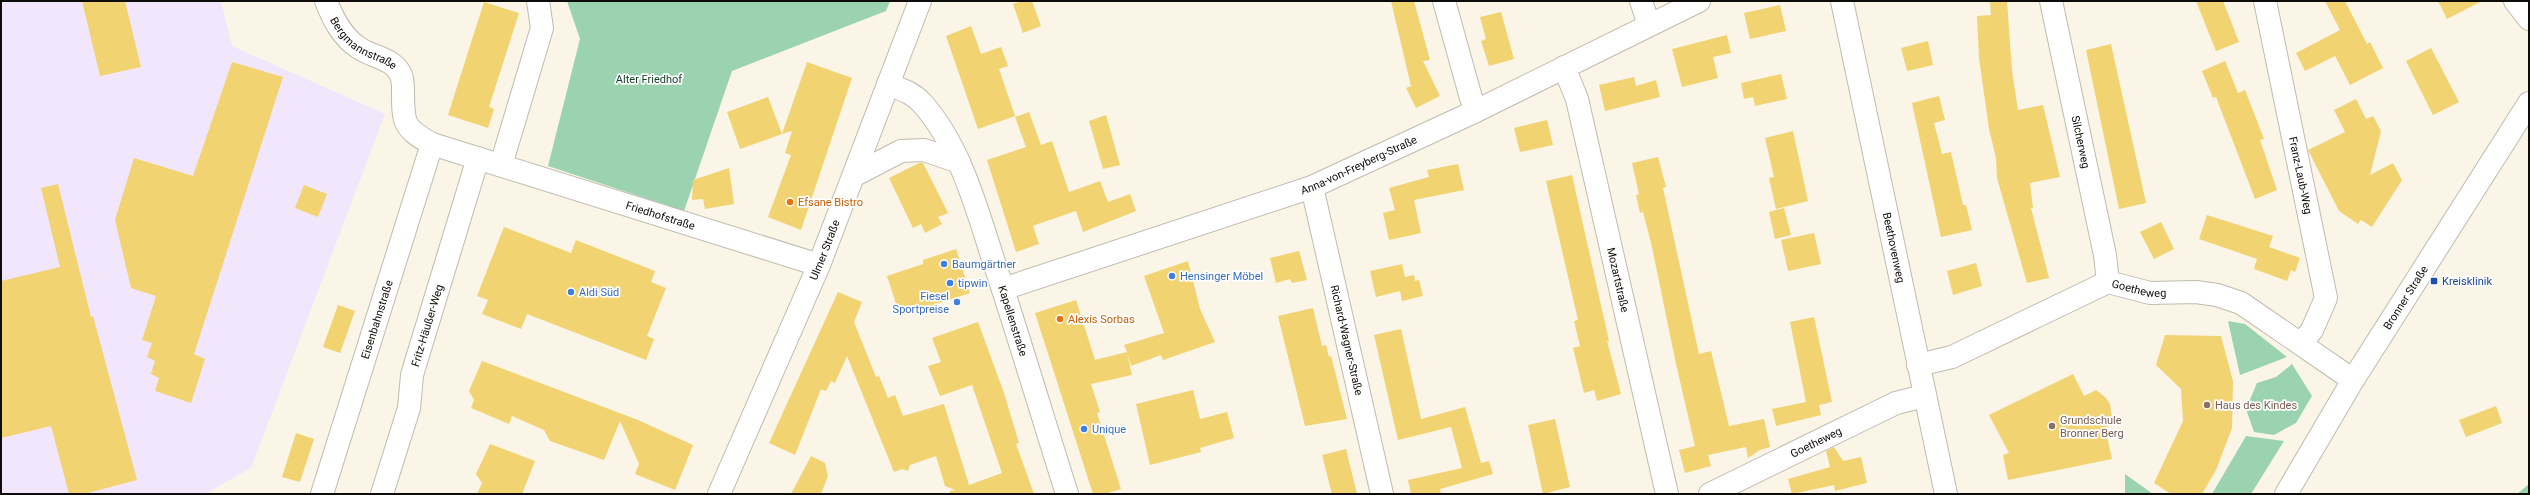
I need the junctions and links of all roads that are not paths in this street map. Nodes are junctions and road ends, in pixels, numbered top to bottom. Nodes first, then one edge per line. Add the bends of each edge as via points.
1 (326, 1) edge
2 (538, 1) edge
3 (920, 1) edge
4 (1444, 1) edge
5 (1640, 1) edge
6 (1699, 1) edge
7 (1842, 1) edge
8 (2051, 1) edge
9 (2265, 1) edge
10 (2515, 1) edge
11 (2529, 20) edge
12 (1649, 25) junction
13 (1564, 67) junction
14 (403, 84) joint
15 (888, 84) junction
16 (2529, 103) edge
17 (1476, 111) junction
18 (432, 144) junction
19 (478, 158) junction
20 (959, 162) junction
21 (501, 165) junction
22 (854, 175) junction
23 (1312, 187) junction
24 (819, 265) junction
25 (2108, 282) junction
26 (1003, 289) junction
27 (2302, 344) junction
28 (1918, 365) junction
29 (2353, 380) junction
30 (1924, 396) junction
31 (322, 494) edge
32 (382, 494) edge
33 (719, 494) edge
34 (1066, 494) edge
35 (1382, 494) edge
36 (1667, 494) edge
37 (1710, 494) edge
38 (1946, 494) edge
39 (2286, 494) edge

1 - 14 street, Bergmannstraße via 346,38 360,49 390,63 400,73
2 - 21 street via 542,28
3 - 15 street, Ulmer Straße
4 - 17 street via 1470,98
5 - 12 street
6 - 12 street, Anna-von-Freyberg-Straße
7 - 28 street, Beethovenweg
8 - 25 street, Silcherweg via 2105,255
9 - 27 street, Franz-Laub-Weg via 2326,298 2312,330
10 - 11 street
12 - 13 street, Anna-von-Freyberg-Straße
13 - 17 street, Anna-von-Freyberg-Straße
13 - 36 street, Mozartstraße via 1577,100
14 - 18 street, Friedhofstraße via 404,121 412,133
15 - 20 street, Kapellenstraße via 908,91 921,102 943,132
15 - 22 street, Ulmer Straße
16 - 29 street, Bronner Straße
17 - 23 street, Anna-von-Freyberg-Straße
18 - 19 street, Friedhofstraße
18 - 31 street, Eisenbahnstraße
19 - 21 street, Friedhofstraße
19 - 32 street, Fritz-Häußer-Weg via 412,375 409,408
20 - 22 street via 924,150 901,151
20 - 26 street, Kapellenstraße
21 - 24 street, Friedhofstraße
22 - 24 street, Ulmer Straße
23 - 26 street, Anna-von-Freyberg-Straße
23 - 35 street, Richard-Wagner-Straße
24 - 33 street, Ulmer Straße
25 - 27 street, Goetheweg via 2150,293 2196,292 2217,295 2241,303
25 - 28 street, Goetheweg via 1952,357
26 - 34 street, Kapellenstraße
27 - 29 street, Goetheweg
28 - 30 street, Beethovenweg
29 - 39 street, Bronner Straße
30 - 37 street, Goetheweg via 1896,403
30 - 38 street, Beethovenweg

